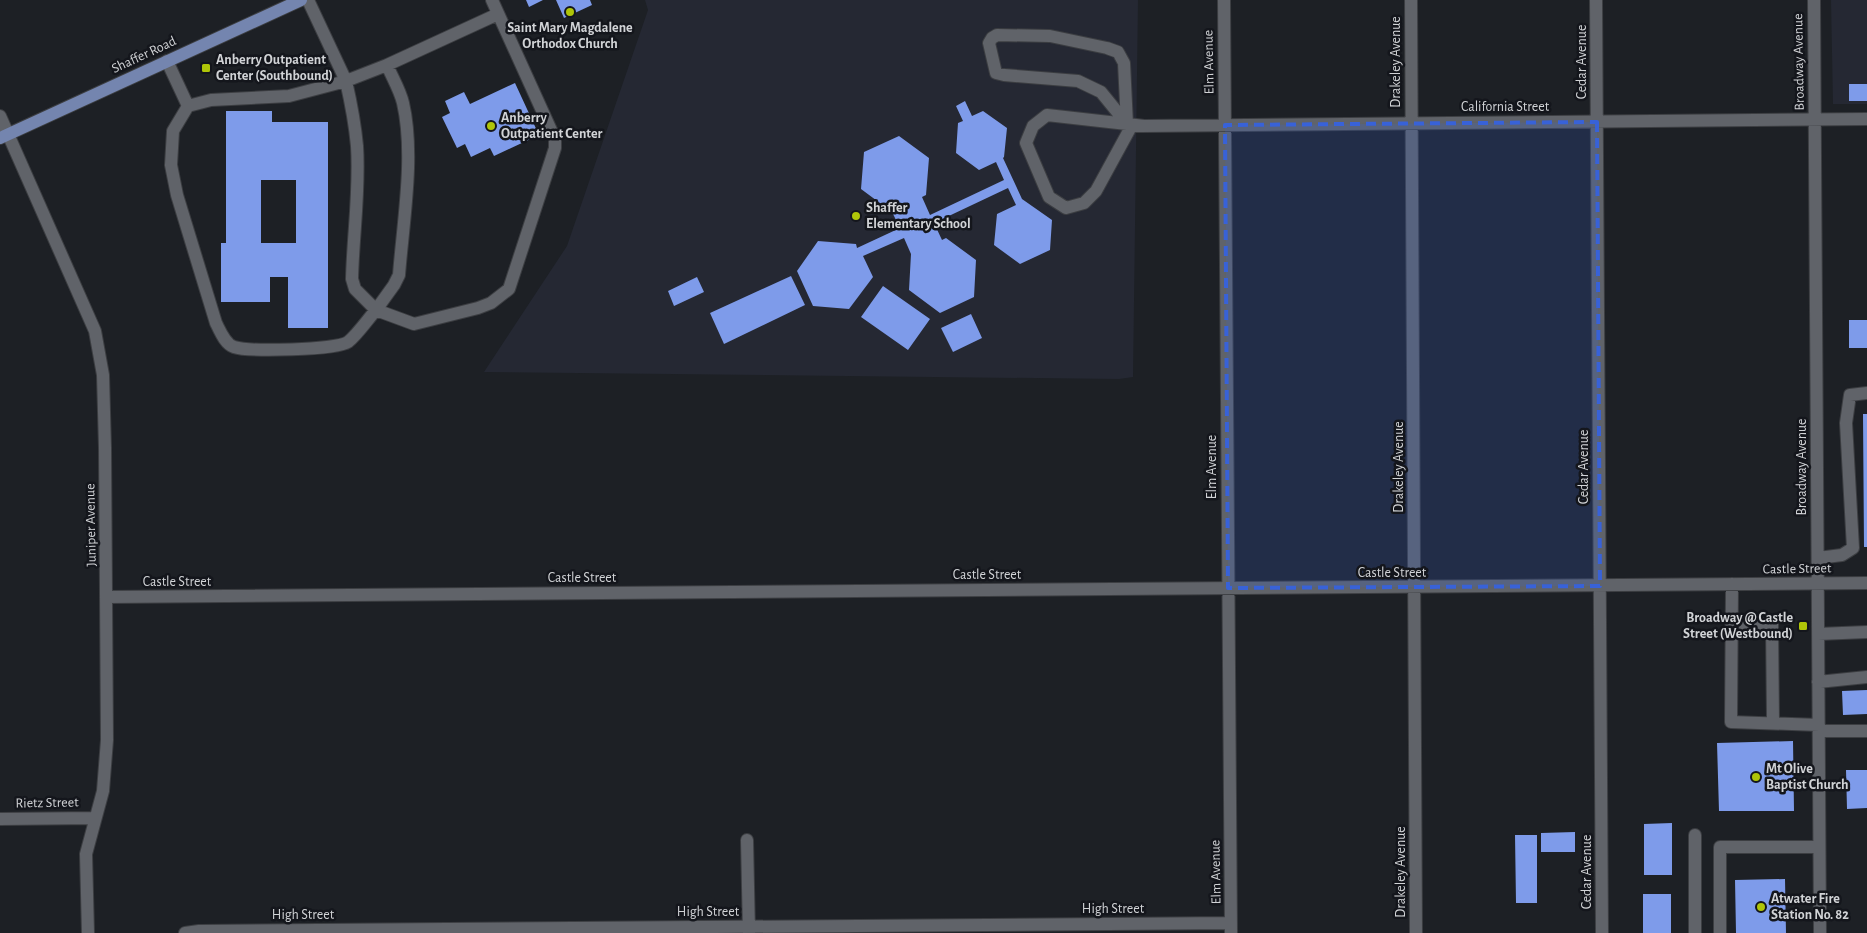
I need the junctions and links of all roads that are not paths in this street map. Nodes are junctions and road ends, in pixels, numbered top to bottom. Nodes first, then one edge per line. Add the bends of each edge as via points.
1 (301, 0) edge
2 (308, 0) edge
3 (492, 0) edge
4 (1224, 0) edge
5 (1411, 0) edge
6 (1596, 0) edge
7 (1814, 0) edge
8 (498, 14) junction
9 (167, 61) junction
10 (387, 65) junction
11 (346, 81) junction
12 (188, 106) junction
13 (0, 116) edge
14 (1867, 119) edge
15 (1815, 120) junction
16 (1597, 122) junction
17 (1411, 123) junction
18 (1134, 125) junction
19 (1225, 125) junction
20 (4, 136) edge
21 (376, 310) junction
22 (1867, 393) edge
23 (1818, 558) junction
24 (1867, 583) edge
25 (1732, 584) junction
26 (1818, 584) junction
27 (1600, 586) junction
28 (1228, 588) junction
29 (1415, 588) junction
30 (106, 597) junction
31 (1731, 624) junction
32 (1867, 632) edge
33 (1818, 634) junction
34 (1867, 677) edge
35 (1818, 682) junction
36 (1773, 722) junction
37 (1819, 728) junction
38 (1867, 731) edge
39 (96, 818) junction
40 (0, 819) edge
41 (1695, 835) dead end
42 (747, 840) dead end
43 (1819, 847) junction
44 (1231, 928) edge
45 (749, 930) edge
46 (318, 931) edge
47 (537, 931) edge
48 (88, 933) edge
49 (185, 933) edge
50 (1416, 933) edge
51 (1602, 933) edge
52 (1695, 933) edge
53 (1720, 933) edge
54 (1820, 933) edge

1 - 9 main road, Shaffer Road
2 - 11 street
3 - 8 street
4 - 19 street, Elm Avenue
5 - 17 street, Drakeley Avenue
6 - 16 street, Cedar Avenue
7 - 15 street, Broadway Avenue
8 - 10 street
8 - 21 street via 552,133 555,148 509,289 491,303 478,308 414,324
9 - 12 street
9 - 20 main road, Shaffer Road
10 - 11 street
10 - 21 street via 403,103 408,146 406,195 399,275
11 - 12 street via 289,96 211,100
11 - 21 street via 357,148 352,278 355,289
12 - 21 street via 173,131 172,165 186,226 224,339 233,347 318,348 347,342
13 - 20 street, Juniper Avenue
14 - 15 street, California Street
15 - 16 street, California Street
15 - 23 street, Broadway Avenue
16 - 17 street, California Street
16 - 27 street, Cedar Avenue
17 - 19 street, California Street
17 - 29 street, Drakeley Avenue
18 - 18 street, California Street via 1047,115 1033,126 1026,143 1048,197 1066,208 1084,204 1096,191
18 - 18 street via 1124,63 1118,52 1050,36 997,35 989,43 996,73 1078,81 1101,92
18 - 19 street, California Street
19 - 28 street, Elm Avenue
20 - 30 street, Juniper Avenue via 95,331 103,375
22 - 23 street via 1850,395 1846,423 1853,548 1842,556
23 - 26 street, Broadway Avenue
24 - 26 street, Castle Street
25 - 26 street, Castle Street
25 - 27 street, Castle Street
25 - 31 street
26 - 33 street, Broadway Avenue
27 - 29 street, Castle Street
27 - 51 street, Cedar Avenue
28 - 29 street, Castle Street
28 - 30 street, Castle Street
28 - 44 street, Elm Avenue
29 - 50 street, Drakeley Avenue
30 - 39 street, Juniper Avenue via 107,740 103,792
31 - 36 street via 1772,624
31 - 36 street via 1731,722
32 - 33 street
33 - 35 street, Broadway Avenue
34 - 35 street
35 - 37 street, Broadway Avenue
36 - 37 street
37 - 38 street
37 - 43 street, Broadway Avenue
39 - 40 street, Rietz Street
39 - 48 street, Juniper Avenue via 86,854
41 - 52 street
42 - 45 street
43 - 53 street via 1720,847
43 - 54 street, Broadway Avenue
44 - 45 street, High Street
45 - 47 street, High Street
46 - 47 street, High Street
46 - 49 street, High Street

